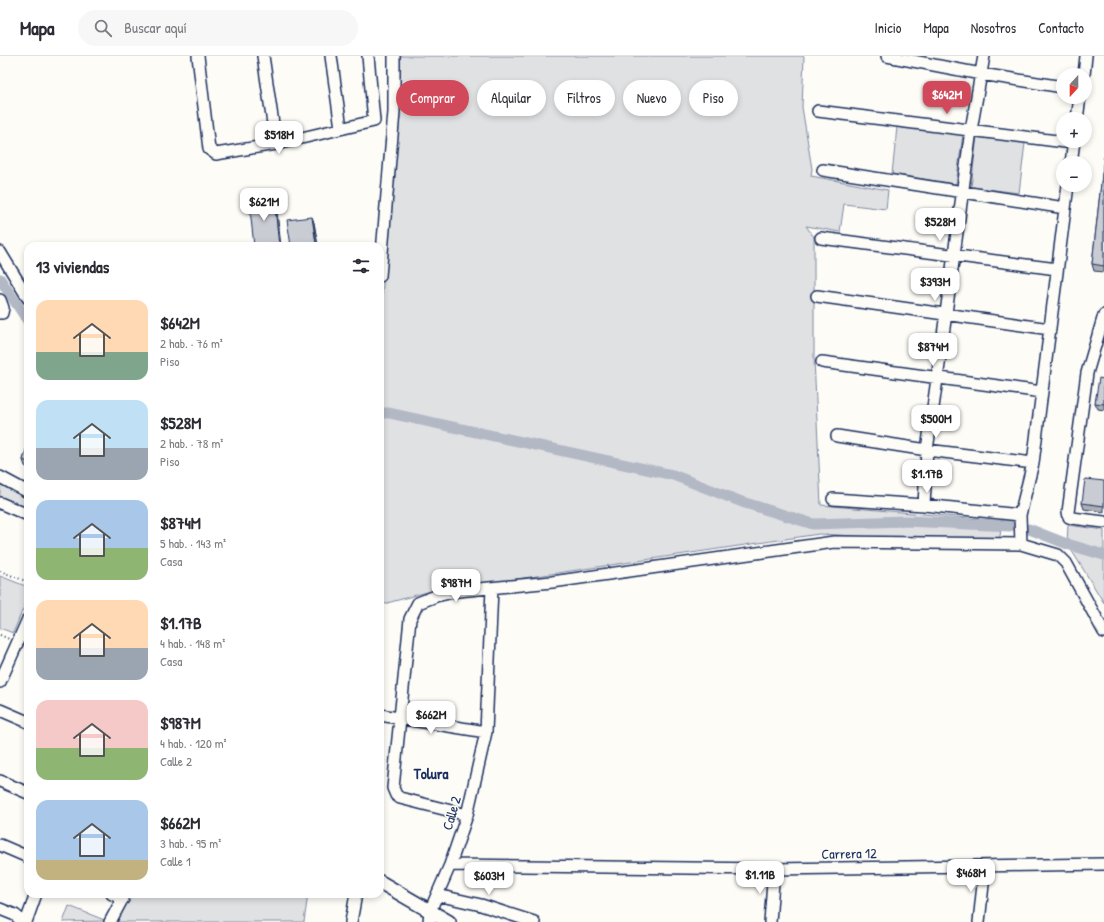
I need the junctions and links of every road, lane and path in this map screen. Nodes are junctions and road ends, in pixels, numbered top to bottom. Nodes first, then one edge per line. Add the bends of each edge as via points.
1 (198, 56) edge
2 (263, 56) edge
3 (331, 56) edge
4 (368, 56) edge
5 (394, 56) edge
6 (887, 56) edge
7 (984, 56) edge
8 (1086, 56) edge
9 (922, 59) edge
10 (1085, 68) edge
11 (981, 74) junction
12 (1056, 86) edge
13 (818, 111) dead end
14 (341, 128) junction
15 (971, 130) junction
16 (1056, 140) edge
17 (276, 144) junction
18 (823, 170) dead end
19 (962, 192) junction
20 (1067, 192) edge
21 (1065, 208) junction
22 (821, 238) dead end
23 (383, 242) edge
24 (0, 252) edge
25 (954, 255) junction
26 (1057, 269) junction
27 (24, 291) edge
28 (817, 296) dead end
29 (0, 300) edge
30 (0, 313) edge
31 (1104, 315) edge
32 (945, 316) junction
33 (1050, 329) junction
34 (822, 362) dead end
35 (936, 379) junction
36 (1042, 392) junction
37 (837, 436) dead end
38 (927, 450) junction
39 (1033, 462) junction
40 (0, 477) edge
41 (24, 490) edge
42 (833, 499) dead end
43 (0, 503) edge
44 (924, 505) junction
45 (24, 512) edge
46 (1020, 515) junction
47 (1104, 522) edge
48 (1021, 544) junction
49 (0, 571) edge
50 (24, 580) edge
51 (492, 588) junction
52 (24, 628) edge
53 (1104, 632) edge
54 (0, 682) edge
55 (0, 710) edge
56 (384, 716) edge
57 (399, 718) junction
58 (24, 720) edge
59 (486, 732) junction
60 (0, 781) edge
61 (24, 791) edge
62 (467, 815) junction
63 (0, 845) edge
64 (24, 855) edge
65 (1104, 864) edge
66 (450, 865) junction
67 (985, 866) junction
68 (774, 869) junction
69 (384, 885) edge
70 (437, 895) junction
71 (34, 898) edge
72 (123, 898) edge
73 (355, 898) edge
74 (0, 909) edge
75 (429, 916) edge
76 (25, 922) edge
77 (110, 922) edge
78 (351, 922) edge
79 (449, 922) edge
80 (534, 922) edge
81 (770, 922) edge
82 (980, 922) edge

1 - 17 street via 209,149 216,154
2 - 17 street
3 - 14 street
4 - 14 street via 374,120
5 - 23 street via 394,112
6 - 9 street
7 - 11 street
8 - 10 street
9 - 11 street
11 - 12 street
11 - 15 street
13 - 15 street
14 - 17 street
15 - 16 street
15 - 19 street
18 - 19 street
19 - 21 street
19 - 25 street
20 - 21 street
21 - 26 street
22 - 25 street
24 - 27 street
25 - 26 street
25 - 32 street
26 - 33 street
28 - 32 street
29 - 30 street via 3,308
31 - 47 street via 1087,373 1068,512 1072,518
32 - 33 street
32 - 35 street
33 - 36 street
34 - 35 street
35 - 36 street
35 - 38 street
36 - 39 street
37 - 38 street
38 - 39 street
38 - 44 street
39 - 46 street
40 - 41 street
42 - 44 street
43 - 45 street
44 - 46 street
46 - 48 street
48 - 51 street via 834,542 552,582
48 - 53 street via 1058,555 1066,564
49 - 50 path
51 - 57 street via 458,591 418,603 410,619
51 - 59 street, Calle 2
52 - 54 street
55 - 58 street
56 - 57 street
57 - 59 street
57 - 62 street via 393,788 400,798
59 - 62 street, Calle 2
60 - 61 street
62 - 66 street, Calle 2
63 - 64 street
65 - 67 street, Carrera 12
66 - 68 street, Carrera 12
66 - 70 street, Calle 2
67 - 68 street, Carrera 12
67 - 82 street
68 - 81 street
69 - 75 street
70 - 75 street, Calle 2
70 - 80 street via 481,905
71 - 76 street
72 - 77 street
73 - 78 street
74 - 76 street
75 - 79 street

